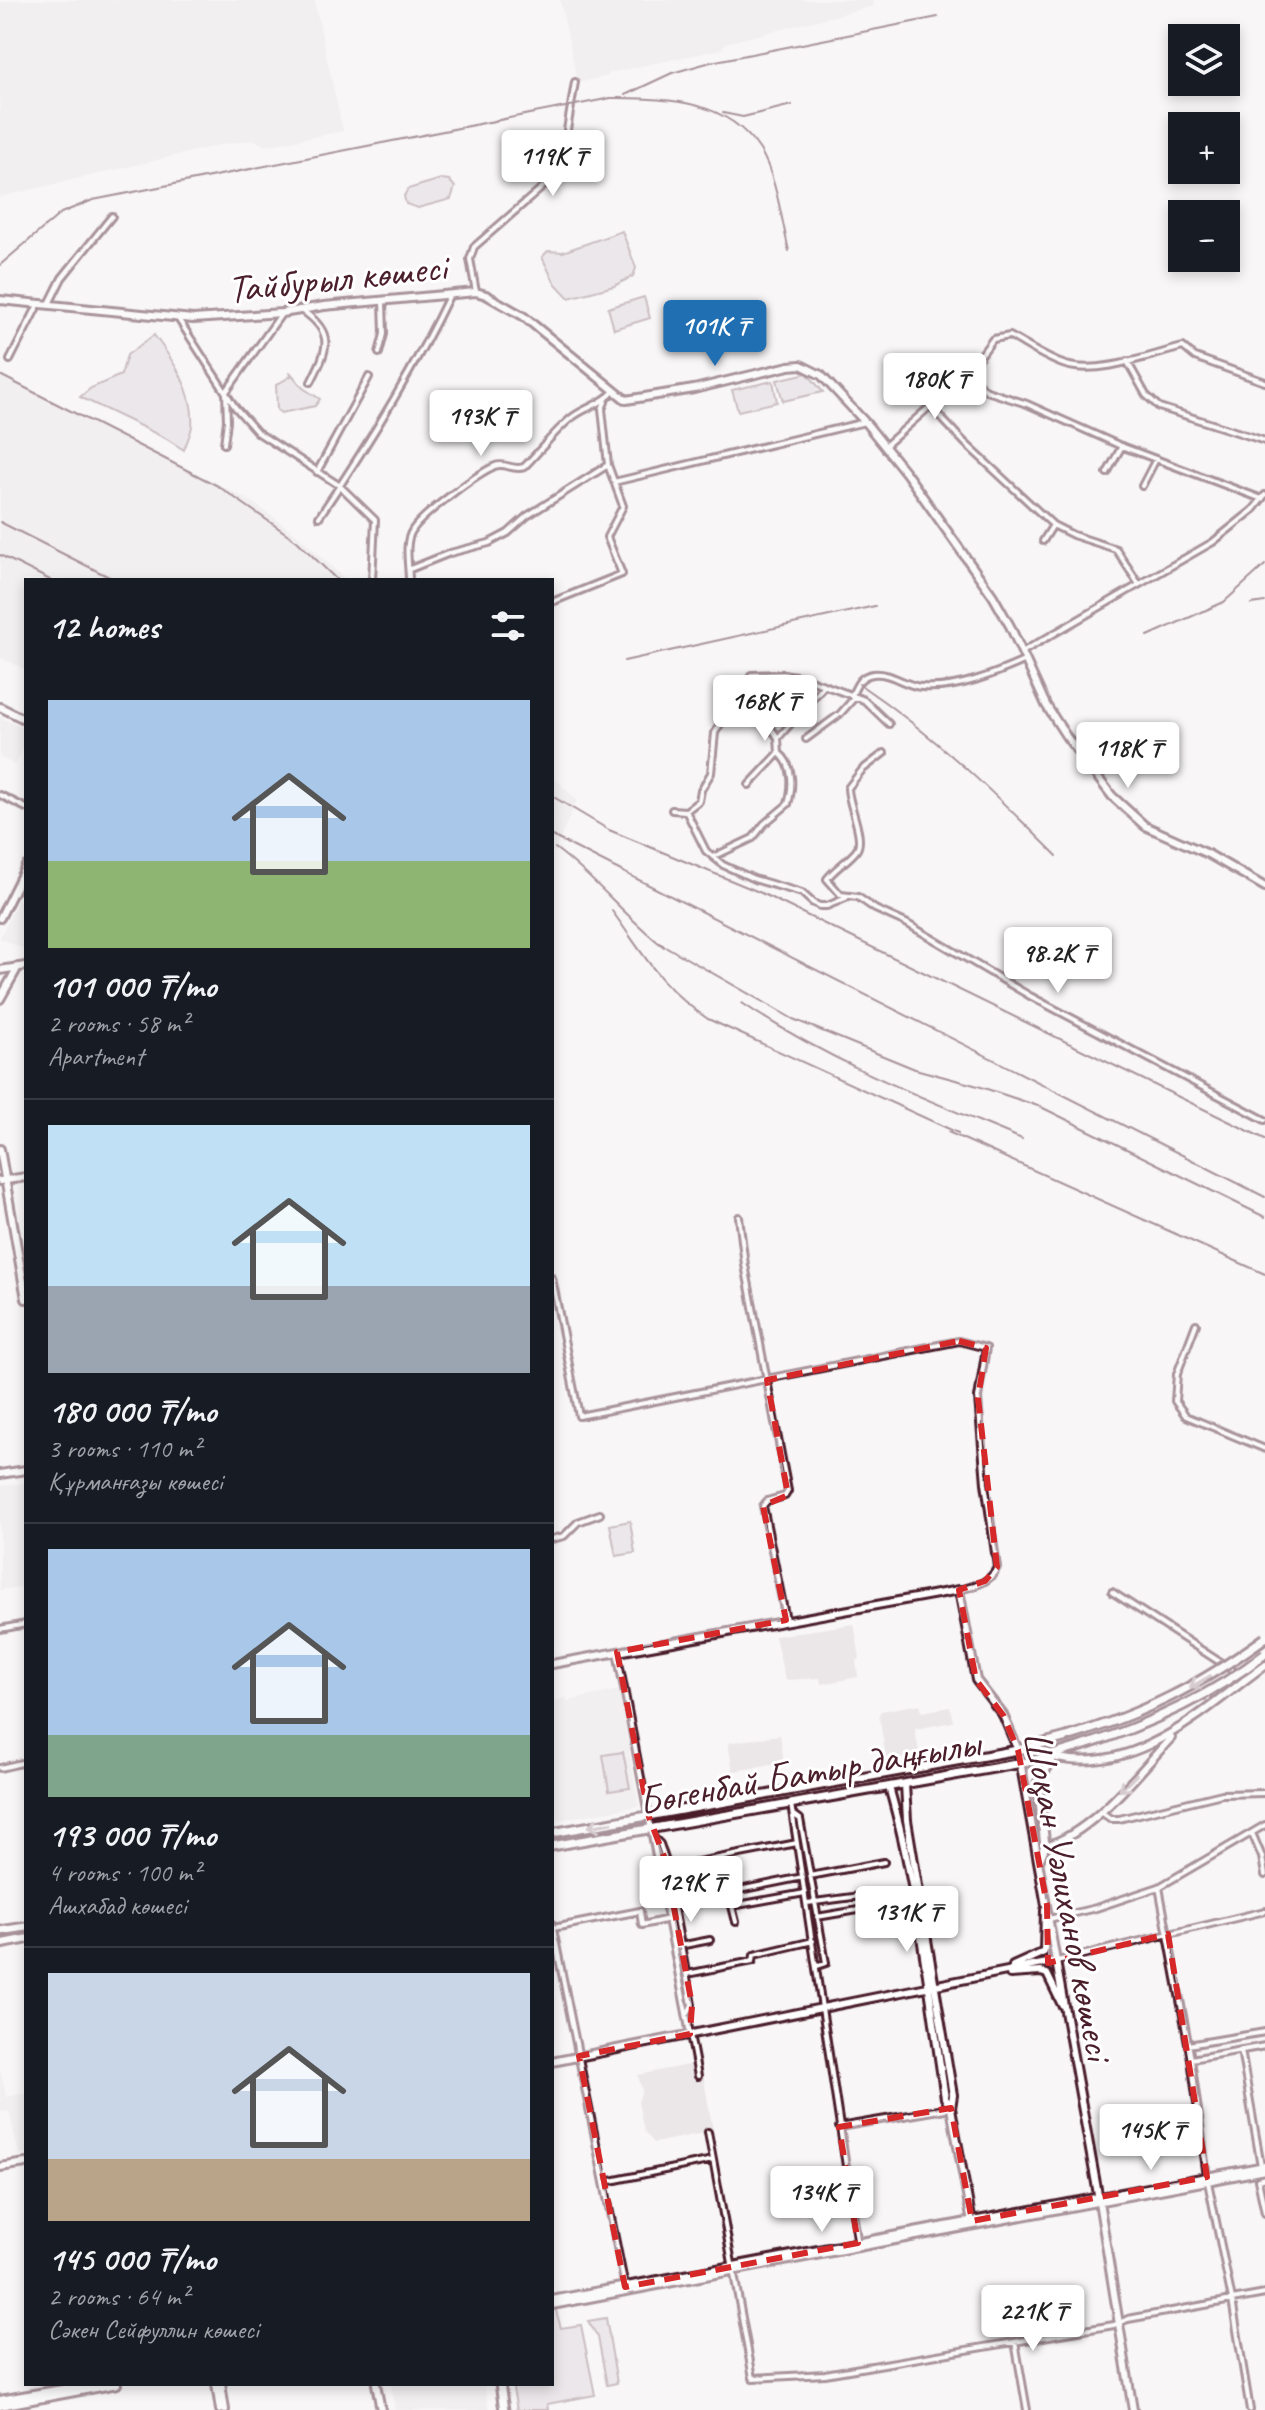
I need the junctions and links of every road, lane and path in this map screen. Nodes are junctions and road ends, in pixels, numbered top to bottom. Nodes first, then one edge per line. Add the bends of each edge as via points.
1 (575, 82) dead end
2 (112, 216) dead end
3 (451, 292) junction
4 (476, 292) junction
5 (0, 300) edge
6 (383, 301) junction
7 (39, 303) junction
8 (49, 304) junction
9 (303, 311) junction
10 (282, 313) junction
11 (177, 317) junction
12 (379, 353) dead end
13 (10, 360) dead end
14 (1127, 361) junction
15 (967, 374) junction
16 (369, 377) dead end
17 (311, 382) dead end
18 (1265, 382) edge
19 (614, 391) junction
20 (226, 392) junction
21 (605, 402) junction
22 (930, 406) junction
23 (865, 422) junction
24 (1265, 441) edge
25 (224, 444) dead end
26 (885, 446) junction
27 (1122, 446) junction
28 (1156, 459) junction
29 (608, 465) junction
30 (317, 472) junction
31 (1107, 473) dead end
32 (614, 482) junction
33 (340, 486) junction
34 (1142, 486) dead end
35 (1264, 497) edge
36 (319, 517) dead end
37 (1053, 525) junction
38 (1043, 541) dead end
39 (409, 569) junction
40 (372, 578) edge
41 (409, 578) edge
42 (1138, 583) junction
43 (554, 601) edge
44 (1024, 655) junction
45 (751, 675) dead end
46 (736, 685) dead end
47 (824, 686) junction
48 (743, 695) junction
49 (853, 696) junction
50 (0, 707) edge
51 (24, 719) edge
52 (889, 724) dead end
53 (778, 738) junction
54 (806, 739) dead end
55 (779, 753) junction
56 (884, 753) dead end
57 (749, 785) dead end
58 (0, 795) edge
59 (24, 807) edge
60 (672, 810) dead end
61 (686, 811) junction
62 (713, 857) junction
63 (24, 870) edge
64 (1265, 887) edge
65 (843, 897) junction
66 (0, 918) edge
67 (22, 967) edge
68 (0, 968) edge
69 (0, 999) edge
70 (1265, 1120) edge
71 (0, 1149) edge
72 (24, 1177) edge
73 (3, 1181) edge
74 (739, 1217) dead end
75 (554, 1288) edge
76 (24, 1289) edge
77 (1196, 1324) dead end
78 (767, 1380) junction
79 (1265, 1449) edge
80 (24, 1470) edge
81 (0, 1474) edge
82 (600, 1514) dead end
83 (554, 1538) edge
84 (959, 1590) junction
85 (1112, 1592) dead end
86 (786, 1620) junction
87 (24, 1624) edge
88 (0, 1629) edge
89 (1265, 1638) edge
90 (617, 1652) junction
91 (1265, 1654) edge
92 (554, 1664) edge
93 (1265, 1665) edge
94 (1246, 1679) junction
95 (1182, 1727) junction
96 (1018, 1750) junction
97 (1053, 1757) junction
98 (24, 1762) edge
99 (1020, 1764) junction
100 (0, 1768) edge
101 (905, 1784) junction
102 (889, 1787) junction
103 (1265, 1793) edge
104 (791, 1804) junction
105 (1100, 1812) junction
106 (793, 1814) junction
107 (649, 1817) junction
108 (903, 1820) junction
109 (1265, 1825) edge
110 (554, 1833) edge
111 (653, 1833) junction
112 (1252, 1833) junction
113 (797, 1843) junction
114 (554, 1846) edge
115 (1045, 1846) junction
116 (1039, 1860) junction
117 (884, 1862) dead end
118 (667, 1868) junction
119 (1265, 1875) edge
120 (810, 1876) junction
121 (803, 1877) junction
122 (670, 1886) junction
123 (1159, 1887) junction
124 (805, 1893) junction
125 (876, 1894) dead end
126 (814, 1902) junction
127 (807, 1903) junction
128 (1047, 1905) junction
129 (864, 1909) dead end
130 (1265, 1911) edge
131 (817, 1917) junction
132 (669, 1919) junction
133 (1049, 1919) junction
134 (736, 1922) dead end
135 (554, 1926) edge
136 (24, 1927) edge
137 (0, 1931) edge
138 (1168, 1934) junction
139 (24, 1939) edge
140 (710, 1940) dead end
141 (813, 1941) junction
142 (554, 1942) edge
143 (0, 1944) edge
144 (681, 1945) junction
145 (674, 1947) junction
146 (1057, 1961) junction
147 (817, 1966) junction
148 (686, 1974) junction
149 (995, 1974) junction
150 (931, 1985) junction
151 (824, 2007) junction
152 (1066, 2013) junction
153 (686, 2015) junction
154 (1265, 2032) edge
155 (690, 2034) junction
156 (1188, 2045) junction
157 (1265, 2046) edge
158 (1241, 2050) junction
159 (579, 2056) junction
160 (1191, 2059) junction
161 (554, 2062) edge
162 (698, 2076) dead end
163 (951, 2108) junction
164 (839, 2127) junction
165 (708, 2132) dead end
166 (713, 2160) junction
167 (24, 2163) edge
168 (0, 2167) edge
169 (1264, 2168) edge
170 (1265, 2178) edge
171 (1207, 2180) junction
172 (605, 2182) junction
173 (1099, 2198) junction
174 (1265, 2213) edge
175 (972, 2223) junction
176 (858, 2245) junction
177 (733, 2268) junction
178 (625, 2289) junction
179 (1265, 2294) edge
180 (1232, 2300) junction
181 (554, 2302) edge
182 (1119, 2323) junction
183 (1015, 2342) junction
184 (81, 2386) edge
185 (105, 2386) edge
186 (218, 2386) edge
187 (376, 2386) edge
188 (500, 2386) edge
189 (0, 2403) edge
190 (223, 2410) edge
191 (381, 2410) edge
192 (504, 2410) edge
193 (1027, 2410) edge
194 (1133, 2410) edge
195 (1250, 2410) edge

1 - 4 street, Тайбурыл көшесі via 560,172 474,247 470,259
2 - 8 street via 62,278
3 - 4 main road, Тайбурыл көшесі
3 - 6 main road, Тайбурыл көшесі
3 - 33 street via 362,456
4 - 19 main road via 523,316
5 - 7 main road, Тайбурыл көшесі
6 - 9 main road, Тайбурыл көшесі
6 - 12 street
7 - 8 main road, Тайбурыл көшесі
7 - 13 street
8 - 11 main road, Тайбурыл көшесі
9 - 10 main road, Тайбурыл көшесі
9 - 17 street via 320,324 326,350
10 - 11 main road, Тайбурыл көшесі
10 - 20 street
11 - 20 street
14 - 15 street via 1078,368 1002,336 993,339
14 - 18 street via 1183,347 1195,357
14 - 24 street via 1159,407
15 - 22 street
15 - 27 street via 987,391
16 - 30 street
19 - 21 street
19 - 23 main road via 632,401 801,365 821,375
20 - 25 street
20 - 30 street via 257,432
21 - 29 street
21 - 39 street via 571,418 524,467 495,466 427,515 410,534
22 - 26 street
22 - 37 street
23 - 26 main road
23 - 32 street
26 - 44 main road via 993,596
27 - 28 street
27 - 31 street
28 - 34 street
28 - 35 street
29 - 32 street
29 - 39 street via 489,543
30 - 33 street
32 - 43 street via 623,506 607,537 622,574
33 - 36 street
33 - 40 street via 375,520
35 - 42 street via 1213,542
37 - 38 street
37 - 42 street via 1116,549
39 - 41 street
42 - 44 street
44 - 49 street via 991,674 942,686 868,675
44 - 64 main road via 1046,705 1112,796 1157,832
45 - 47 street via 783,674
46 - 48 street
47 - 49 street
47 - 53 street
48 - 53 street
48 - 61 street via 718,725 711,773 697,804
49 - 52 street
49 - 54 street via 840,714
50 - 51 main road
53 - 55 street
55 - 57 street
55 - 62 street via 792,778 788,804 753,838
56 - 65 street via 848,788 860,843 827,879
58 - 59 street
60 - 61 street
61 - 62 street
62 - 65 street via 734,871 802,893 820,906
63 - 66 main road
65 - 70 street via 858,897 1030,996
67 - 68 main road
67 - 69 main road
71 - 73 main road
72 - 73 main road
73 - 76 main road
74 - 78 street
75 - 78 street via 579,1416
77 - 79 street via 1177,1374 1175,1401 1186,1416
78 - 84 street via 959,1341 986,1348 978,1398 997,1567 992,1577
78 - 86 street via 788,1491 763,1506
80 - 81 main road
82 - 83 street
84 - 86 main road
84 - 96 main road, Шоқан Уәлиханов көшесі via 976,1680 1003,1715
85 - 94 street
86 - 90 main road
87 - 88 street
89 -> 96 main road, Бөгенбай Батыр даңғылы, bridge via 1226,1667 1155,1706
90 - 92 main road
90 - 107 street
91 - 97 main road, Бөгенбай Батыр даңғылы, bridge via 1175,1710
93 - 94 main road
94 - 95 main road
95 - 97 main road via 1147,1748 1104,1759
95 -> 105 main road
96 - 99 main road, Шоқан Уәлиханов көшесі
96 - 107 main road, Бөгенбай Батыр даңғылы
97 - 99 main road, Бөгенбай Батыр даңғылы
97 - 115 main road via 1038,1783
98 - 100 street
99 - 101 main road, Бөгенбай Батыр даңғылы
99 - 116 main road, Шоқан Уәлиханов көшесі
101 - 102 main road, Бөгенбай Батыр даңғылы
101 - 108 main road
102 - 104 main road, Бөгенбай Батыр даңғылы
102 - 108 main road
103 - 105 street via 1182,1801 1119,1819
104 - 106 street
104 - 111 main road, Бөгенбай Батыр даңғылы
105 - 115 main road
106 - 113 street
106 - 120 street via 800,1819
107 -> 110 main road, Бөгенбай Батыр даңғылы
107 - 111 street
108 - 150 main road
109 - 112 street
111 - 114 main road, Бөгенбай Батыр даңғылы
111 - 118 street
111 - 132 street
112 - 119 street
112 - 123 street
113 - 118 street
113 - 121 street
115 - 116 main road
116 - 128 main road, Шоқан Уәлиханов көшесі
117 - 120 street
118 - 122 street
120 - 126 street
121 - 122 street via 739,1890 732,1874
121 - 124 street
122 - 144 street
123 - 133 street
123 - 138 street
124 - 127 street
124 - 134 street via 732,1906
125 - 126 street
126 - 127 street
126 - 131 street
127 - 141 street
128 - 133 main road, Шоқан Уәлиханов көшесі
128 - 149 main road via 1043,1953
129 - 131 street
130 - 138 street
131 - 147 street via 826,1963
132 - 135 street via 642,1925 640,1911
132 - 145 street
133 - 146 main road, Шоқан Уәлиханов көшесі
136 - 137 main road
138 - 146 street
138 - 156 street
139 - 143 main road
140 - 144 street
141 - 147 street
141 - 148 street via 754,1955 753,1961
142 - 159 street
144 - 145 street
144 - 148 street
145 - 153 street
146 - 149 main road
146 - 152 main road, Шоқан Уәлиханов көшесі
147 - 151 street
148 - 153 street via 692,2005
149 - 150 main road
149 - 152 main road via 1047,1974
150 - 151 main road
150 - 163 main road via 945,2098
151 - 155 main road
151 - 164 street
152 - 173 main road, Шоқан Уәлиханов көшесі
153 - 155 street
154 - 156 street
155 - 159 main road
155 - 162 street
156 - 160 street
157 - 158 street
158 - 160 street
158 - 169 street
159 - 161 main road
159 - 172 street
160 - 171 street
163 - 164 street
163 - 175 main road
164 - 176 street
165 - 166 street
166 - 172 street
166 - 177 street
167 - 168 main road
169 - 171 main road
170 - 174 street via 1258,2180
171 - 173 main road
171 - 180 street
172 - 178 street
173 - 175 main road
173 - 182 main road, Шоқан Уәлиханов көшесі
175 - 176 main road
176 - 177 main road
177 - 178 main road
177 - 183 street via 753,2378 825,2374
178 - 181 main road
179 - 180 street
180 - 182 street
180 - 195 street
182 - 183 street
182 - 194 main road, Шоқан Уәлиханов көшесі
183 - 193 street
184 - 189 main road
185 - 189 main road
186 - 190 main road
187 - 191 main road
188 - 192 main road

